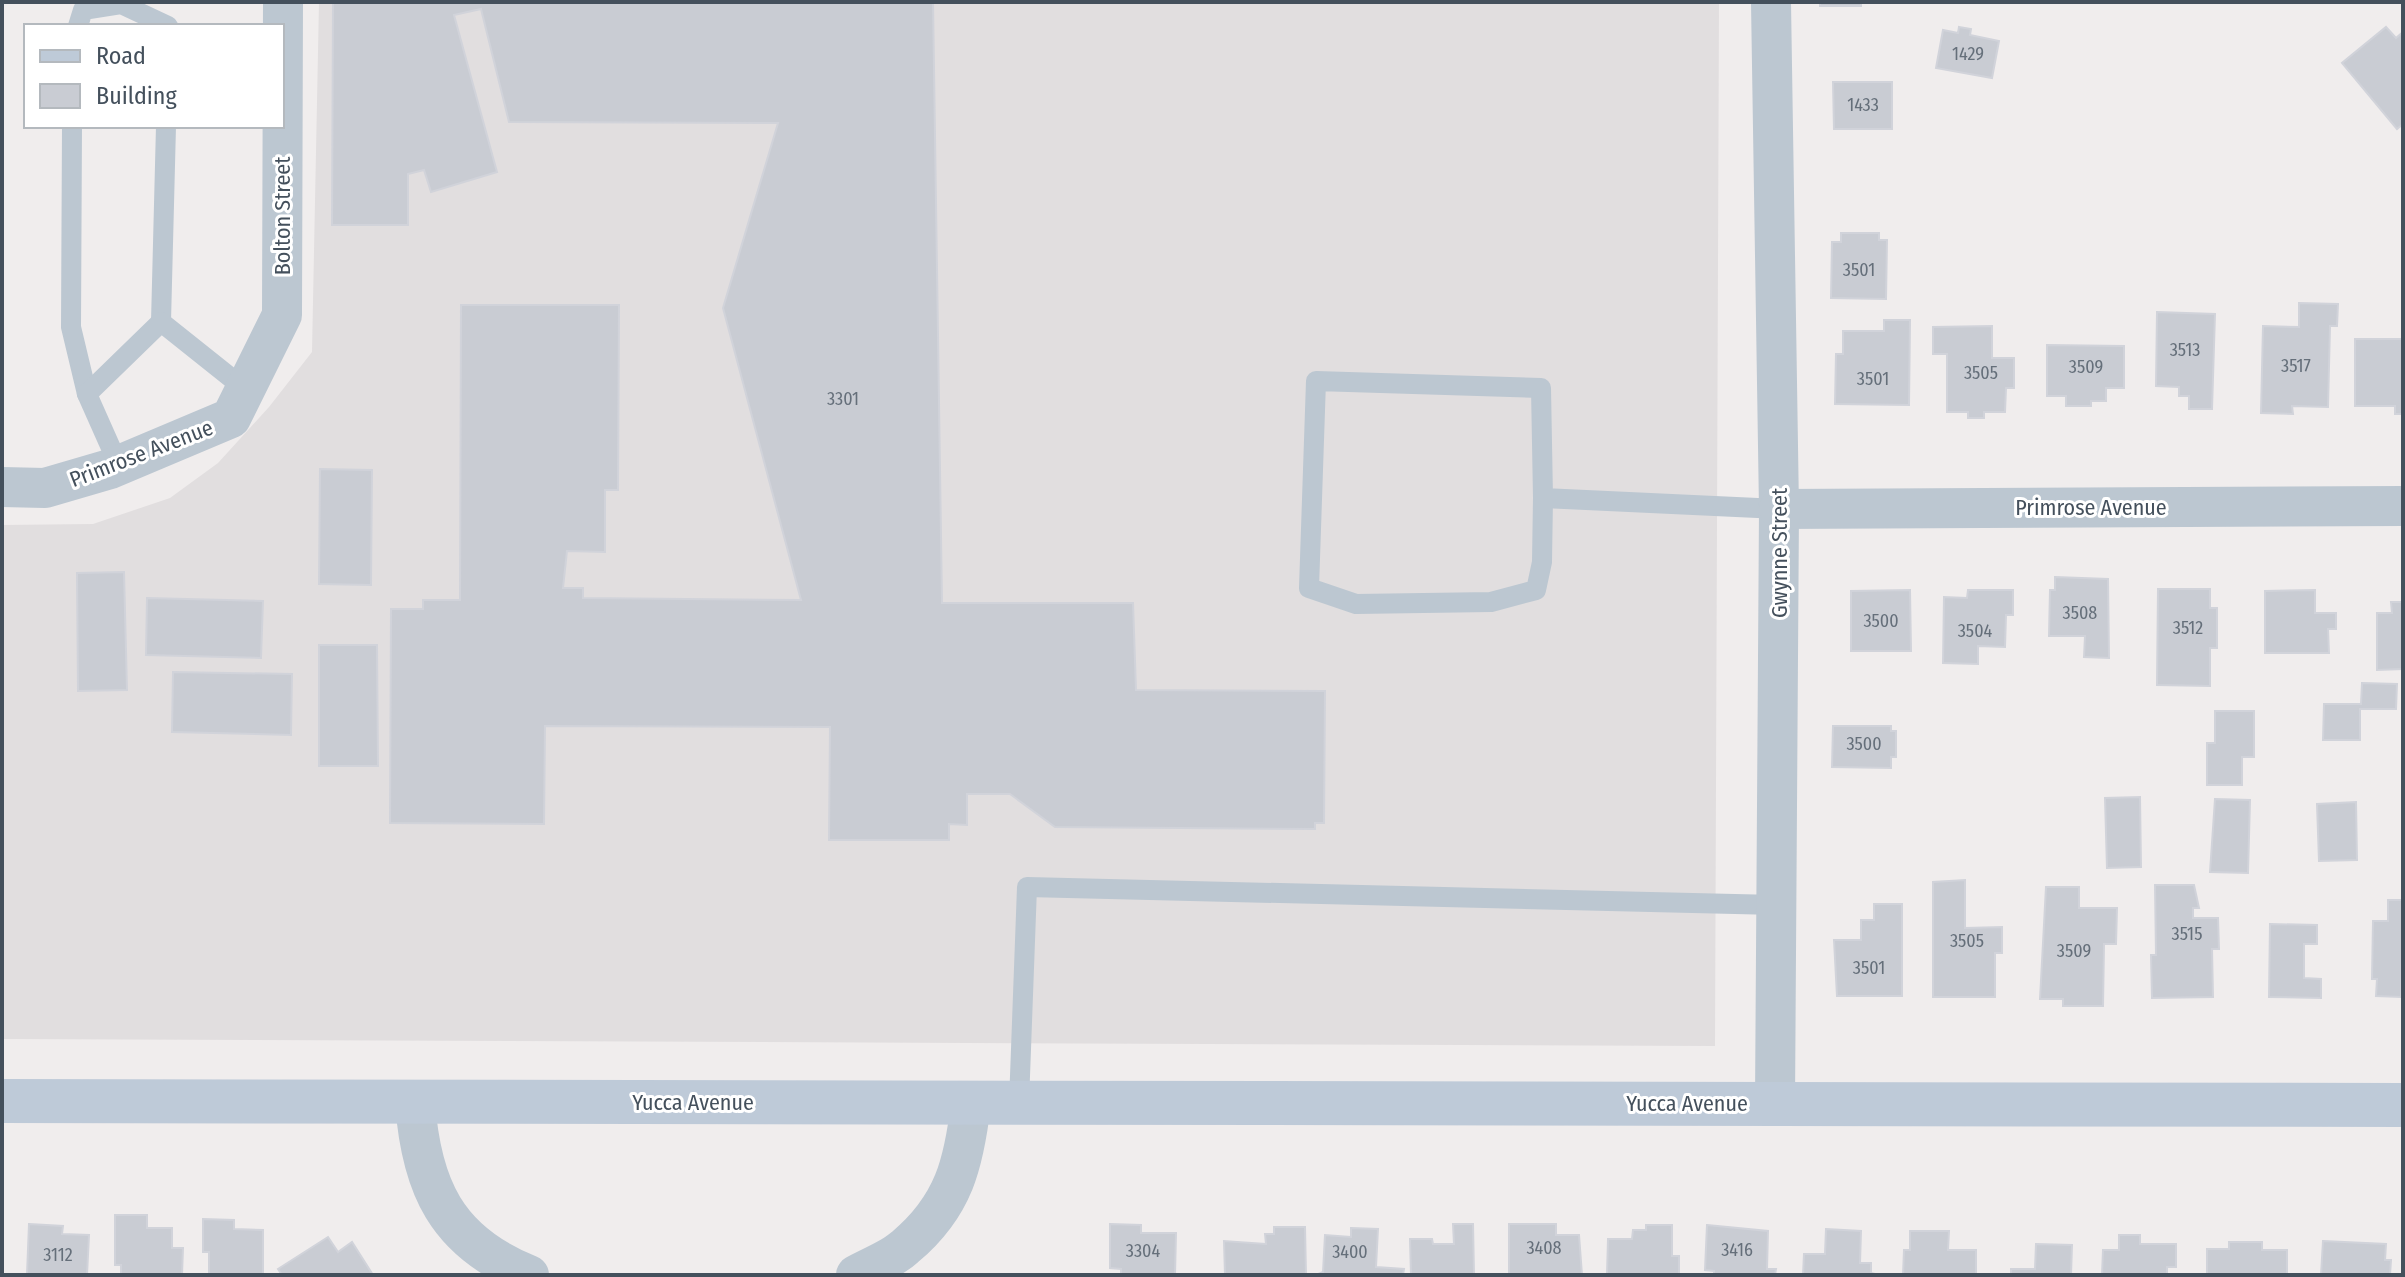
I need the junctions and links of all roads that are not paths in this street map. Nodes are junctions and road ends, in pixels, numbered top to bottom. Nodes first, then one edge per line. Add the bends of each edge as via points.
1 (283, 2) edge
2 (1771, 2) edge
3 (79, 24) edge
4 (164, 24) edge
5 (283, 24) edge
6 (72, 128) edge
7 (166, 128) edge
8 (283, 128) edge
9 (161, 322) junction
10 (87, 394) junction
11 (238, 403) junction
12 (119, 466) junction
13 (2, 487) edge
14 (1543, 498) junction
15 (2403, 506) edge
16 (1779, 509) junction
17 (1777, 905) junction
18 (2, 1101) edge
19 (415, 1102) junction
20 (971, 1103) junction
21 (1019, 1103) junction
22 (1775, 1103) junction
23 (2403, 1105) edge
24 (529, 1275) edge
25 (856, 1275) edge

1 - 5 street, Bolton Street
2 - 16 street, Gwynne Street
3 - 4 lane via 83,10 121,4
6 - 10 lane via 71,327
7 - 9 lane
8 - 11 street, Bolton Street via 282,315
9 - 10 lane
9 - 11 lane
10 - 12 lane
11 - 12 street, Primrose Avenue
12 - 13 street, Primrose Avenue via 45,488
14 - 14 lane via 1541,388 1316,381 1309,588 1356,604 1491,602 1536,590
14 - 16 lane
15 - 16 street, Primrose Avenue
16 - 17 street, Gwynne Street
17 - 21 lane via 1027,887
17 - 22 street, Gwynne Street
18 - 19 street, Yucca Avenue
19 - 20 street, Yucca Avenue
19 - 24 street via 418,1150 434,1195 463,1234 501,1264
20 - 21 street, Yucca Avenue
20 - 25 street via 965,1157 942,1207 904,1248
21 - 22 street, Yucca Avenue
22 - 23 street, Yucca Avenue

